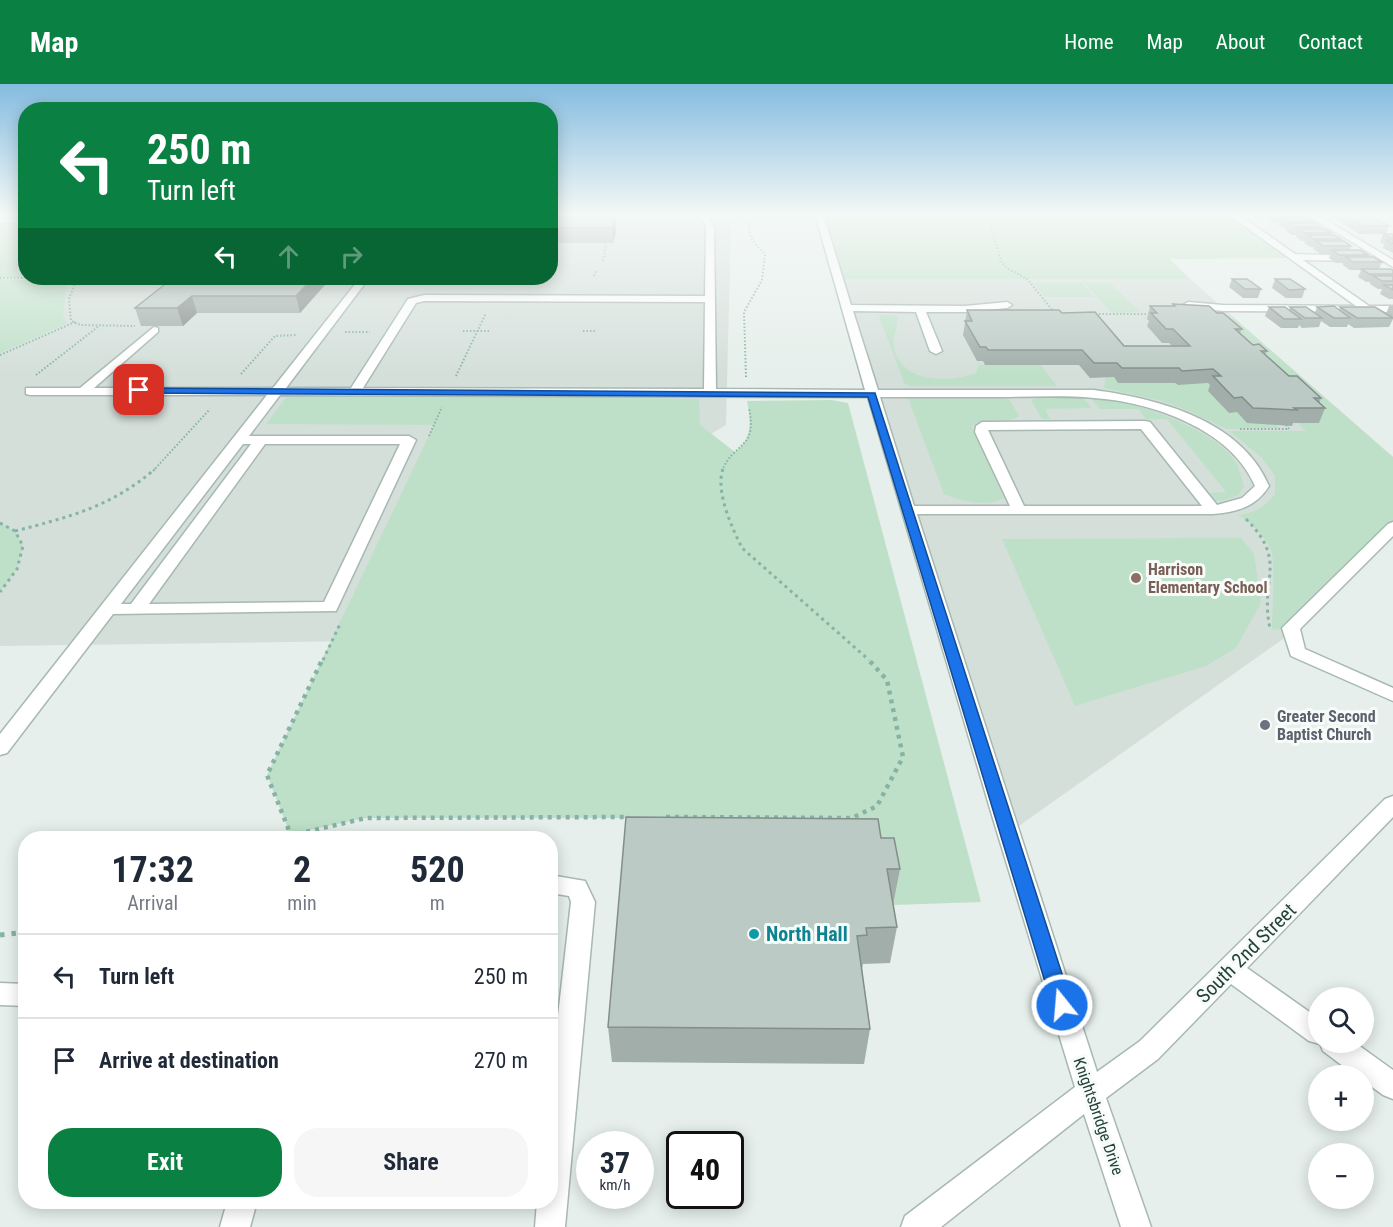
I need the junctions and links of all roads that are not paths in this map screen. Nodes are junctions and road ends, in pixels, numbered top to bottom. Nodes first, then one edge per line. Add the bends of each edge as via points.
1 (710, 267) edge
2 (834, 267) edge
3 (1307, 267) edge
4 (360, 285) edge
5 (710, 299) junction
6 (1177, 304) edge
7 (1007, 305) dead end
8 (846, 308) junction
9 (920, 309) junction
10 (1367, 309) junction
11 (1393, 309) edge
12 (154, 330) edge
13 (936, 351) dead end
14 (84, 390) junction
15 (30, 391) road end
16 (275, 393) junction
17 (354, 393) junction
18 (710, 394) junction
19 (872, 395) junction
20 (1027, 409) junction
21 (238, 440) junction
22 (261, 440) junction
23 (1220, 509) junction
24 (908, 510) junction
25 (1020, 510) junction
26 (1393, 527) edge
27 (108, 609) junction
28 (136, 609) junction
29 (1393, 695) edge
30 (0, 748) edge
31 (1393, 804) edge
32 (558, 885) edge
33 (1229, 969) junction
34 (0, 994) edge
35 (18, 994) edge
36 (1308, 1026) edge
37 (1347, 1053) edge
38 (1393, 1086) edge
39 (1091, 1093) junction
40 (558, 1148) edge
41 (240, 1209) edge
42 (552, 1209) edge
43 (235, 1227) edge
44 (550, 1227) edge
45 (916, 1227) edge
46 (1136, 1227) edge

1 - 5 street
2 - 8 street, Knightsbridge Drive
3 - 10 street
4 - 16 street
5 - 17 street via 412,301
5 - 18 street
6 - 10 street
7 - 9 street
8 - 9 street
8 - 19 street, Knightsbridge Drive
9 - 13 street
10 - 11 street
12 - 14 street
14 - 15 street
14 - 16 street
16 - 17 street
16 - 21 street
17 - 18 street
18 - 19 street
19 - 20 street
19 - 24 street, Knightsbridge Drive
20 - 23 street via 1145,425
20 - 23 street via 1110,395 1175,414 1213,432 1252,466 1262,486 1256,498
20 - 25 street via 981,426
21 - 22 street
21 - 27 street
22 - 28 street
22 - 28 street via 410,440 330,607
23 - 25 street
24 - 25 street
24 - 39 street, Knightsbridge Drive
26 - 29 street via 1291,628 1297,652
27 - 28 street
27 - 30 street
31 - 33 street, South 2nd Street
32 - 40 street via 577,888 583,902
33 - 36 street
33 - 39 street, South 2nd Street via 1149,1050
34 - 35 street
37 - 38 street
39 - 45 street, South 2nd Street
39 - 46 street, Knightsbridge Drive
41 - 43 street
42 - 44 street

